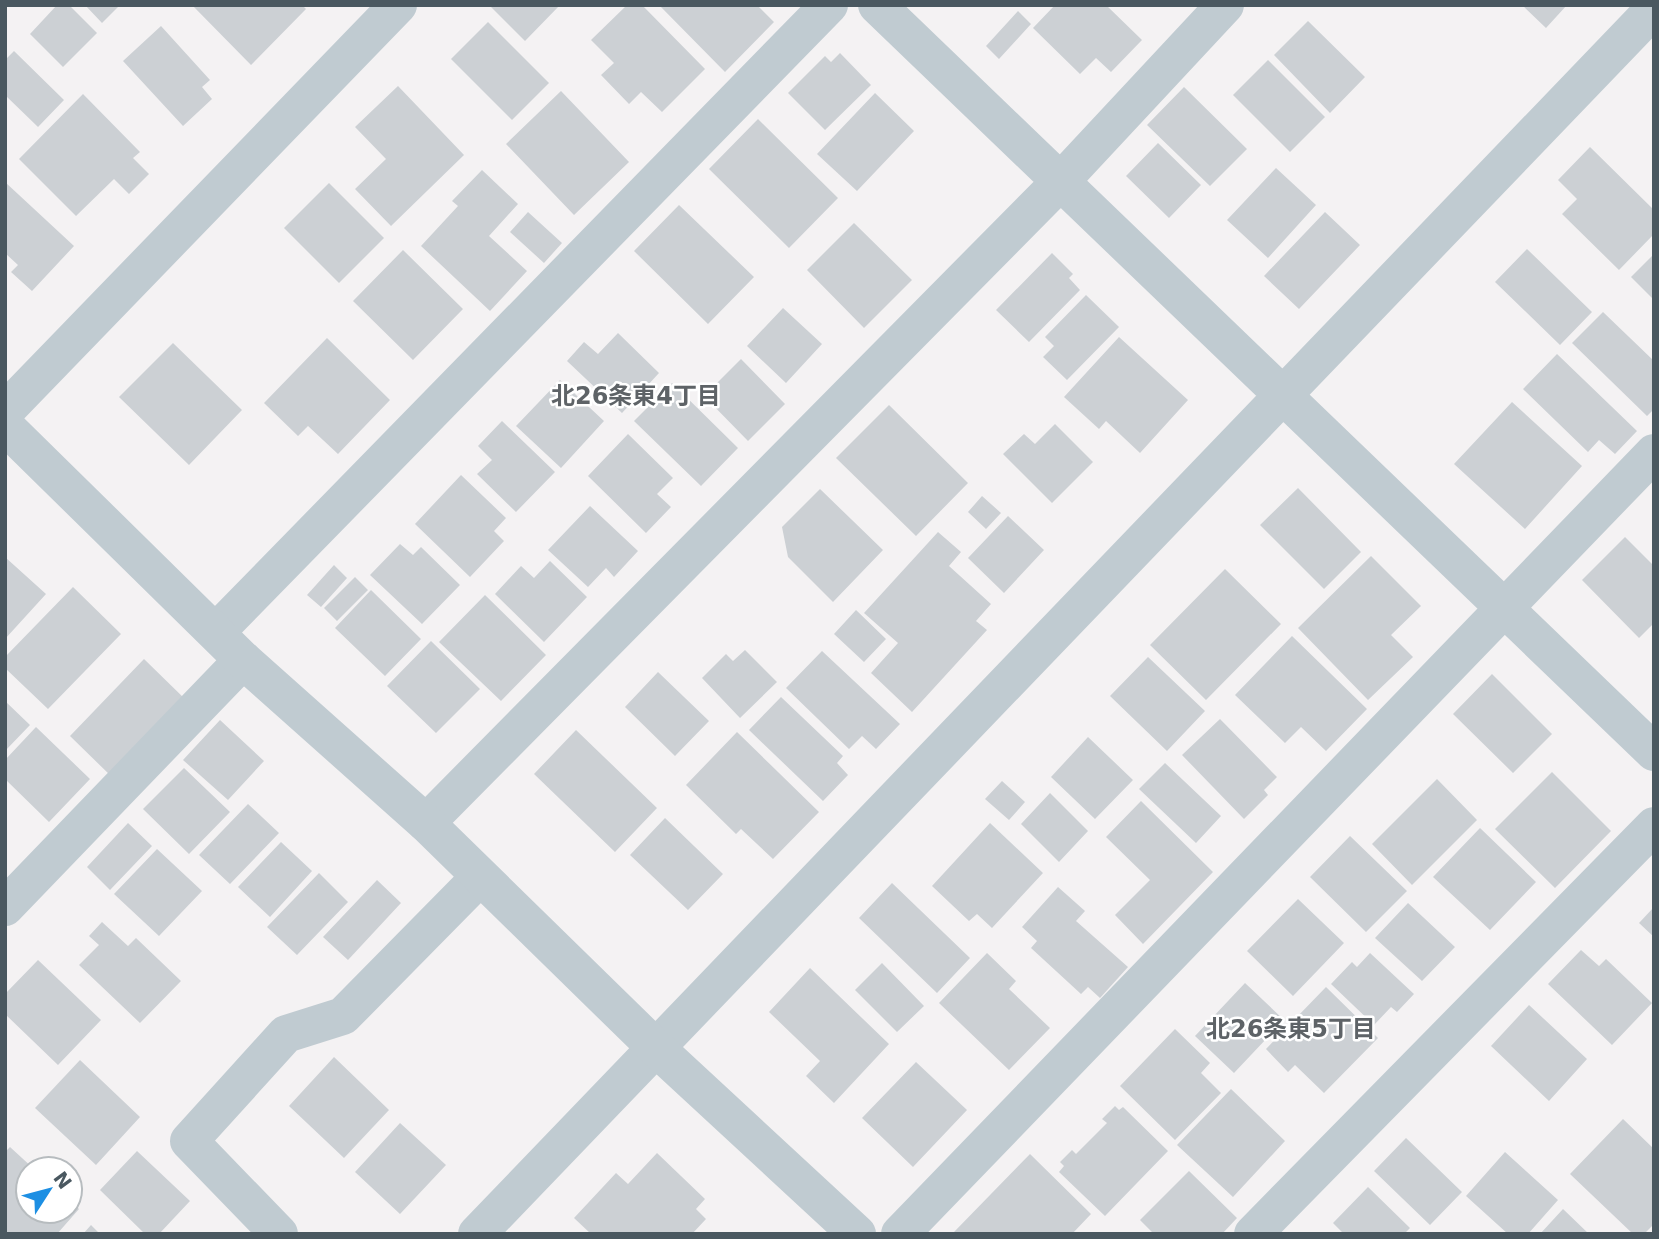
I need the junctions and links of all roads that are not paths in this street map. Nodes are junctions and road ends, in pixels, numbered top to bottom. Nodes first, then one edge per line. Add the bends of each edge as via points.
1 (398, 5) edge
2 (829, 5) edge
3 (877, 5) edge
4 (1225, 5) edge
5 (1654, 9) edge
6 (1060, 182) junction
7 (1283, 395) junction
8 (5, 411) edge
9 (5, 426) edge
10 (1654, 453) edge
11 (1505, 610) junction
12 (216, 632) junction
13 (243, 660) junction
14 (1654, 752) edge
15 (426, 823) junction
16 (1654, 826) edge
17 (480, 877) junction
18 (5, 906) edge
19 (656, 1048) junction
20 (279, 1234) edge
21 (477, 1234) edge
22 (857, 1234) edge
23 (901, 1234) edge
24 (1253, 1234) edge

1 - 8 street
2 - 12 street
3 - 6 street
4 - 6 street
5 - 7 street
6 - 7 street
6 - 15 street
7 - 11 street
7 - 19 street
9 - 12 street
10 - 11 street
11 - 14 street
11 - 23 street
12 - 13 street
13 - 15 street
13 - 18 street
15 - 17 street
16 - 24 street
17 - 19 street
17 - 20 street via 343,1016 286,1034 189,1142
19 - 21 street
19 - 22 street

